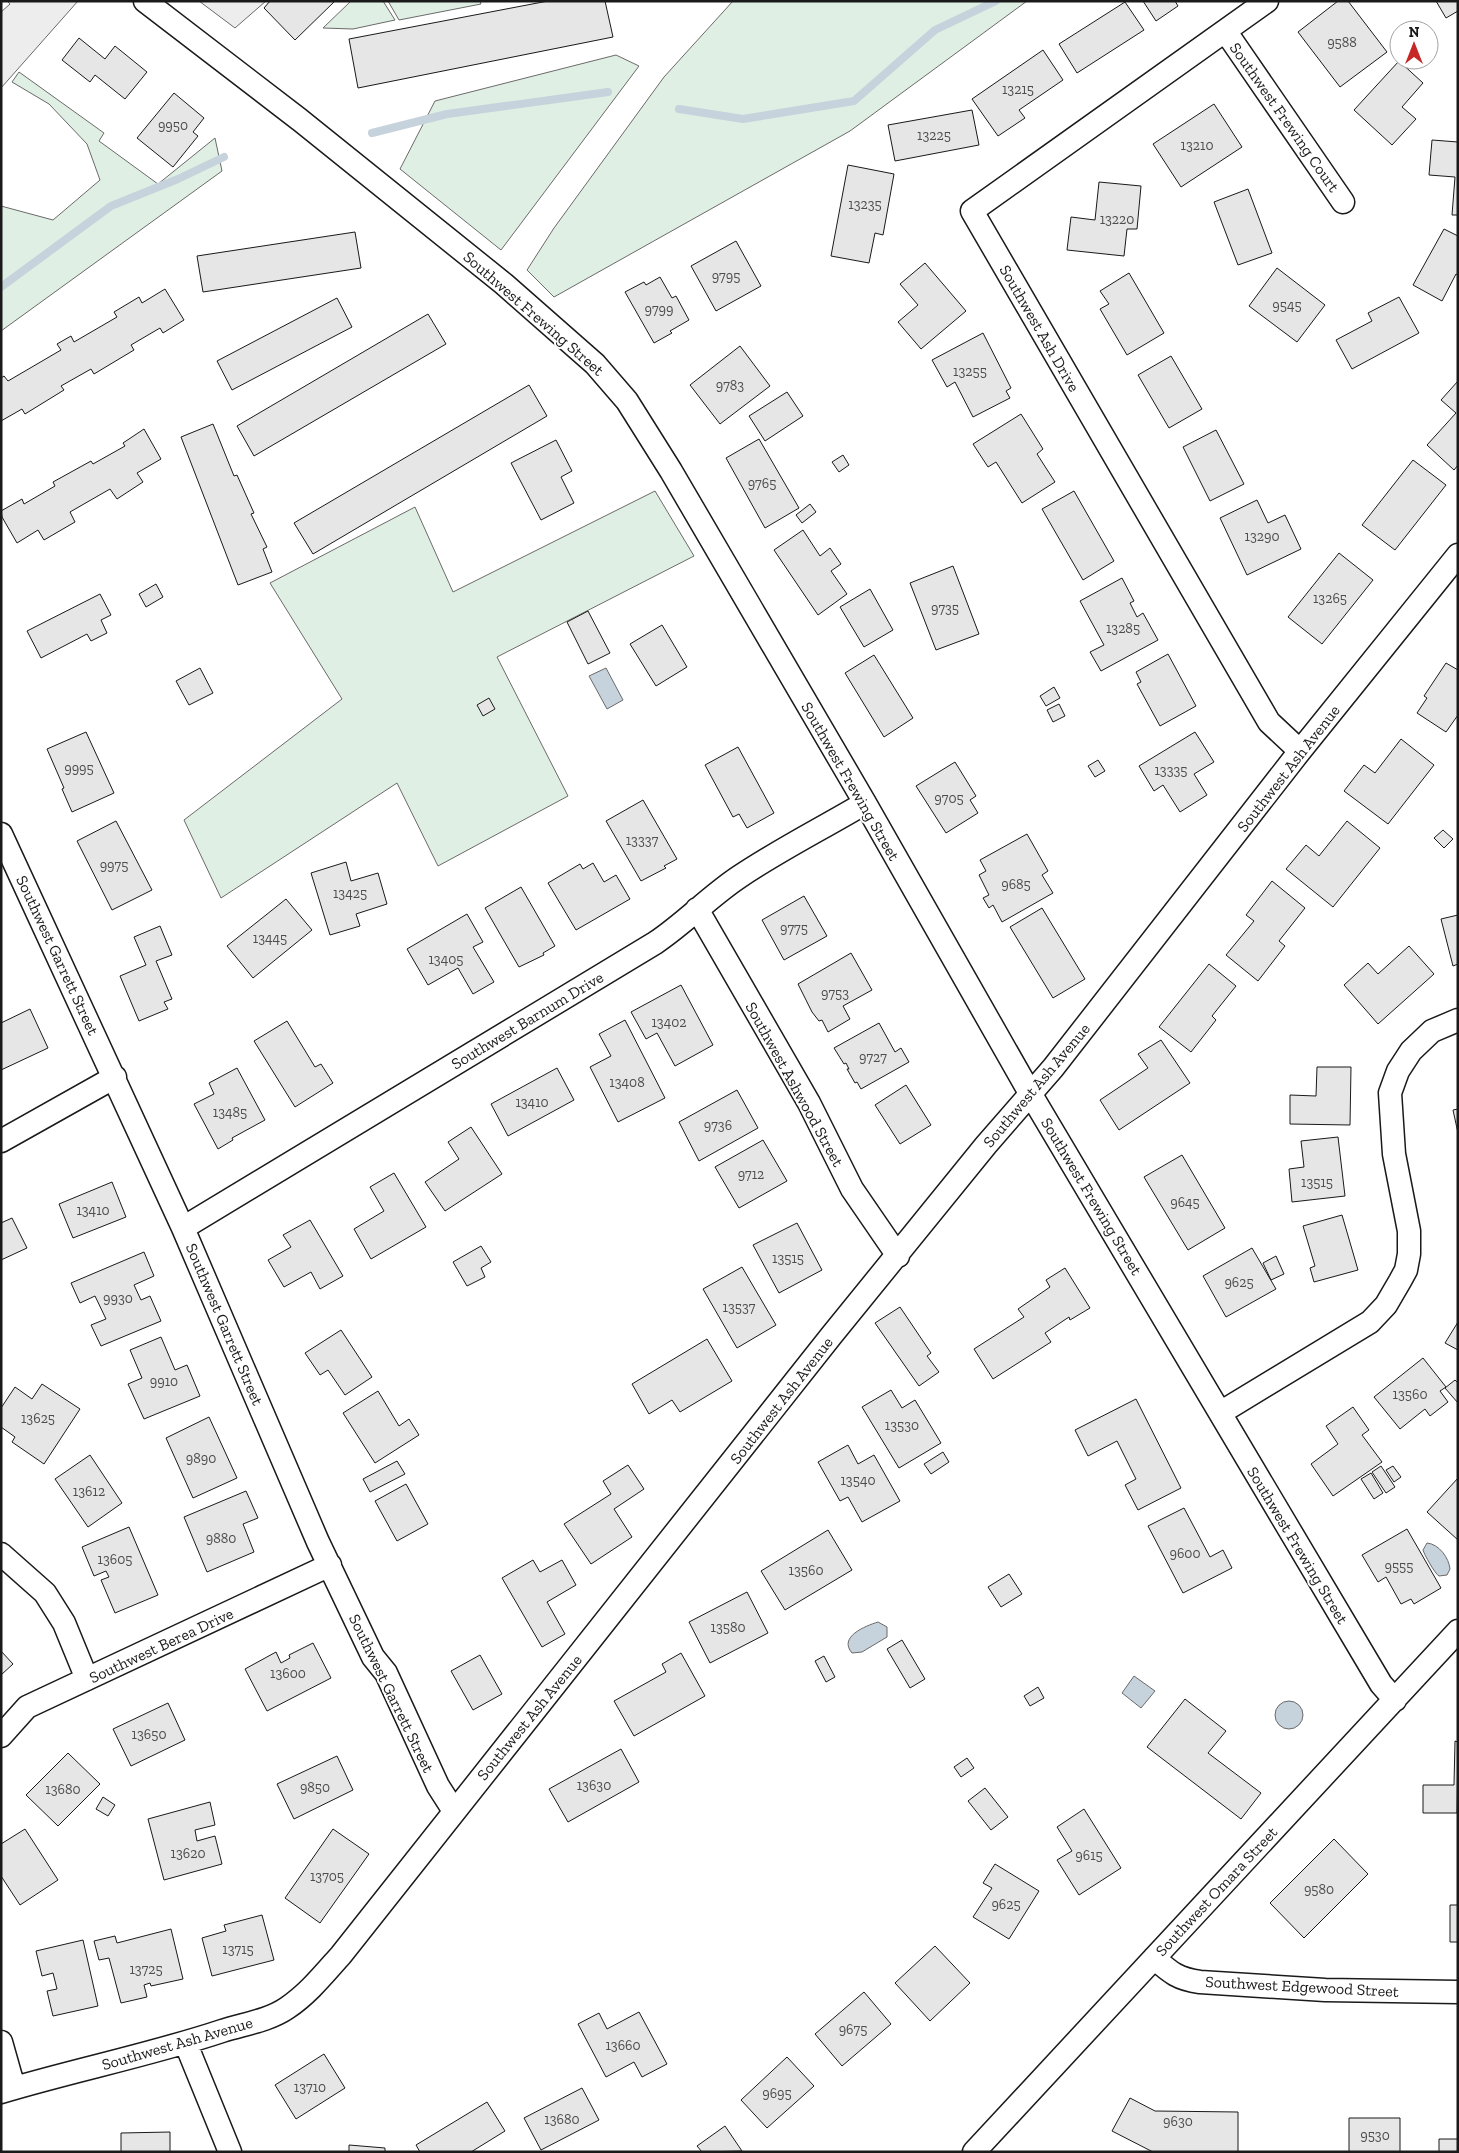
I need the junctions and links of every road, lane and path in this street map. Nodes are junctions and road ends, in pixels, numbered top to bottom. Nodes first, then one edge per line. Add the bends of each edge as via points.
1 (145, 1) edge
2 (1266, 1) edge
3 (1226, 32) junction
4 (1343, 202) dead end
5 (1458, 556) edge
6 (1300, 751) junction
7 (865, 804) junction
8 (1, 834) edge
9 (697, 909) junction
10 (1458, 1020) edge
11 (115, 1078) junction
12 (1030, 1093) junction
13 (1, 1141) edge
14 (183, 1228) junction
15 (898, 1256) junction
16 (1220, 1413) junction
17 (1, 1554) edge
18 (330, 1565) junction
19 (1458, 1631) edge
20 (87, 1679) junction
21 (1395, 1700) junction
22 (1, 1736) edge
23 (454, 1811) junction
24 (1154, 1958) junction
25 (1458, 1992) edge
26 (1, 2042) edge
27 (186, 2044) junction
28 (8, 2090) edge
29 (230, 2152) edge
30 (974, 2152) edge

1 - 7 street, Southwest Frewing Street via 300,120 504,284 612,383 641,422
2 - 3 street, Southwest Ash Drive
3 - 4 street, Southwest Frewing Court
3 - 6 street, Southwest Ash Drive via 972,211 1269,722
5 - 6 street, Southwest Ash Avenue
6 - 12 street, Southwest Ash Avenue via 1053,1068
7 - 9 street, Southwest Barnum Drive via 740,876
7 - 12 street, Southwest Frewing Street
8 - 11 street, Southwest Garrett Street
9 - 14 street, Southwest Barnum Drive via 655,943
9 - 15 street, Southwest Ashwood Street via 809,1103 852,1189
10 - 16 street via 1432,1031 1411,1051 1398,1071 1390,1093 1394,1154 1409,1231 1409,1254 1406,1270 1386,1305 1370,1322
11 - 13 street
11 - 14 street, Southwest Garrett Street
12 - 15 street, Southwest Ash Avenue
12 - 16 street, Southwest Frewing Street
14 - 18 street, Southwest Garrett Street
15 - 23 street, Southwest Ash Avenue
16 - 21 street, Southwest Frewing Street via 1381,1684
17 - 20 street via 45,1593 64,1623
18 - 20 street, Southwest Berea Drive
18 - 23 street, Southwest Garrett Street via 373,1657 386,1673 438,1786
19 - 21 street, Southwest Omara Street
20 - 22 street, Southwest Berea Drive via 27,1707
21 - 24 street, Southwest Omara Street
23 - 27 street, Southwest Ash Avenue via 341,1955 302,1997 285,2010
24 - 25 street, Southwest Edgewood Street via 1173,1975 1200,1982 1325,1990
24 - 30 street, Southwest Omara Street
26 - 28 street
27 - 28 street, Southwest Ash Avenue
27 - 29 street

